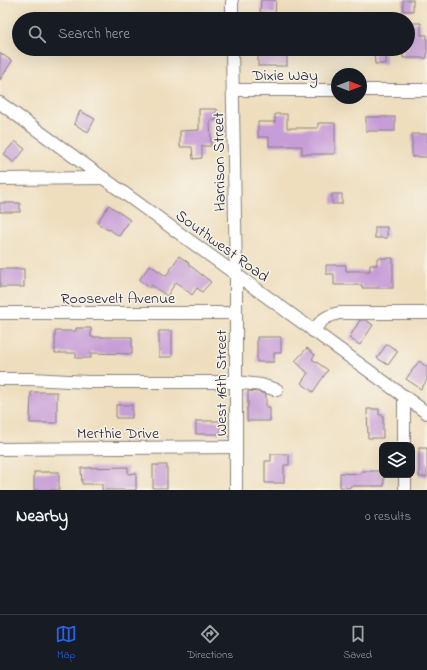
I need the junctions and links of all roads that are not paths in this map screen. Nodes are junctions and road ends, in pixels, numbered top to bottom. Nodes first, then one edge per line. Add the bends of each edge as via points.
1 (232, 2) dead end
2 (232, 12) edge
3 (232, 56) edge
4 (233, 90) junction
5 (331, 90) edge
6 (367, 90) edge
7 (427, 90) edge
8 (0, 103) edge
9 (104, 178) junction
10 (0, 180) edge
11 (236, 275) junction
12 (0, 313) edge
13 (235, 313) junction
14 (427, 313) edge
15 (313, 331) junction
16 (0, 379) edge
17 (236, 382) junction
18 (278, 390) dead end
19 (404, 396) junction
20 (427, 413) edge
21 (404, 442) edge
22 (236, 447) junction
23 (0, 449) edge
24 (405, 478) edge
25 (236, 490) edge
26 (405, 490) edge

1 - 2 street
3 - 4 street, Harrison Street
4 - 5 street, Dixie Way
4 - 11 street, Harrison Street
6 - 7 street
8 - 9 street, Southwest Road
9 - 10 street
9 - 11 street, Southwest Road
11 - 13 street, West 16th Street
11 - 15 street, Southwest Road
12 - 13 street, Roosevelt Avenue
13 - 17 street, West 16th Street
14 - 15 street via 339,313 323,318
15 - 19 street, Southwest Road
16 - 17 street
17 - 18 street
17 - 22 street, West 16th Street
19 - 20 street, Southwest Road
19 - 21 street
22 - 23 street, Merthie Drive
22 - 25 street, West 16th Street
24 - 26 street

